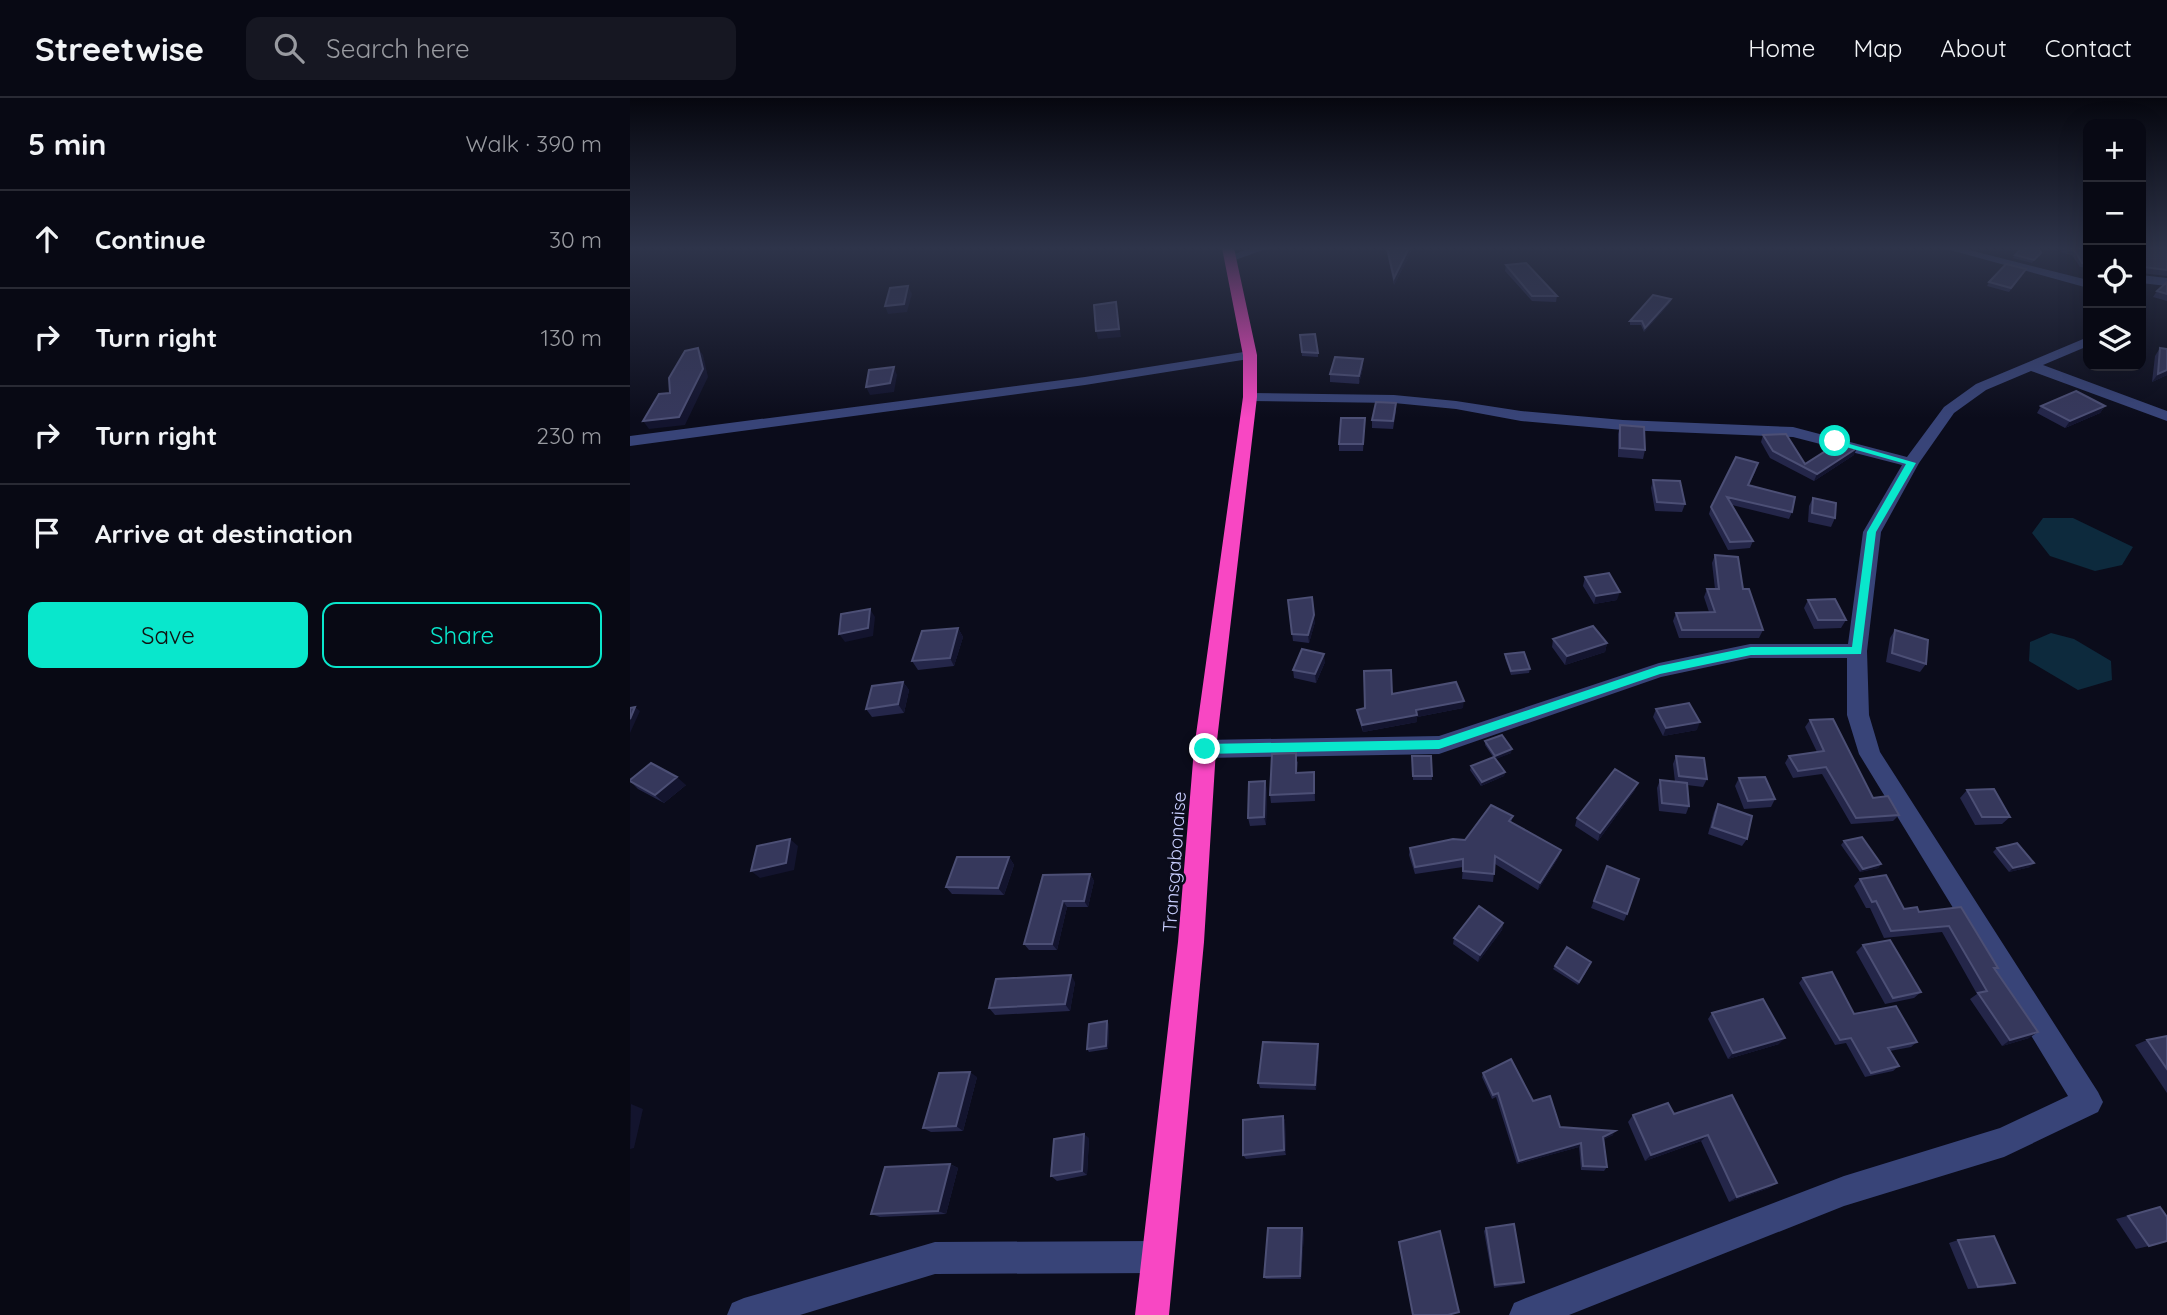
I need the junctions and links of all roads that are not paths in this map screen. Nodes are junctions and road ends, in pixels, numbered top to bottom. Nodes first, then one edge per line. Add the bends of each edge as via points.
1 (1240, 305) edge
2 (2083, 343) edge
3 (1250, 355) junction
4 (2029, 365) junction
5 (1250, 397) junction
6 (2167, 416) edge
7 (630, 440) edge
8 (1911, 463) junction
9 (1857, 651) junction
10 (1205, 749) junction
11 (1156, 1257) junction
12 (744, 1315) edge
13 (1152, 1315) edge
14 (1526, 1315) edge

1 - 3 highway, Transgabonaise
2 - 4 street
3 - 5 highway, Transgabonaise
3 - 7 street
4 - 6 street
4 - 8 street via 1981,387 1949,410
5 - 8 street via 1394,399 1559,419 1793,432
5 - 10 highway, Transgabonaise
8 - 9 street via 1872,532
9 - 10 street via 1751,651 1659,670 1439,745
9 - 14 street via 1858,715 1870,754 2088,1102 2004,1142 1844,1191
10 - 11 highway, Transgabonaise via 1191,942
11 - 12 street via 935,1258
11 - 13 highway, Transgabonaise

